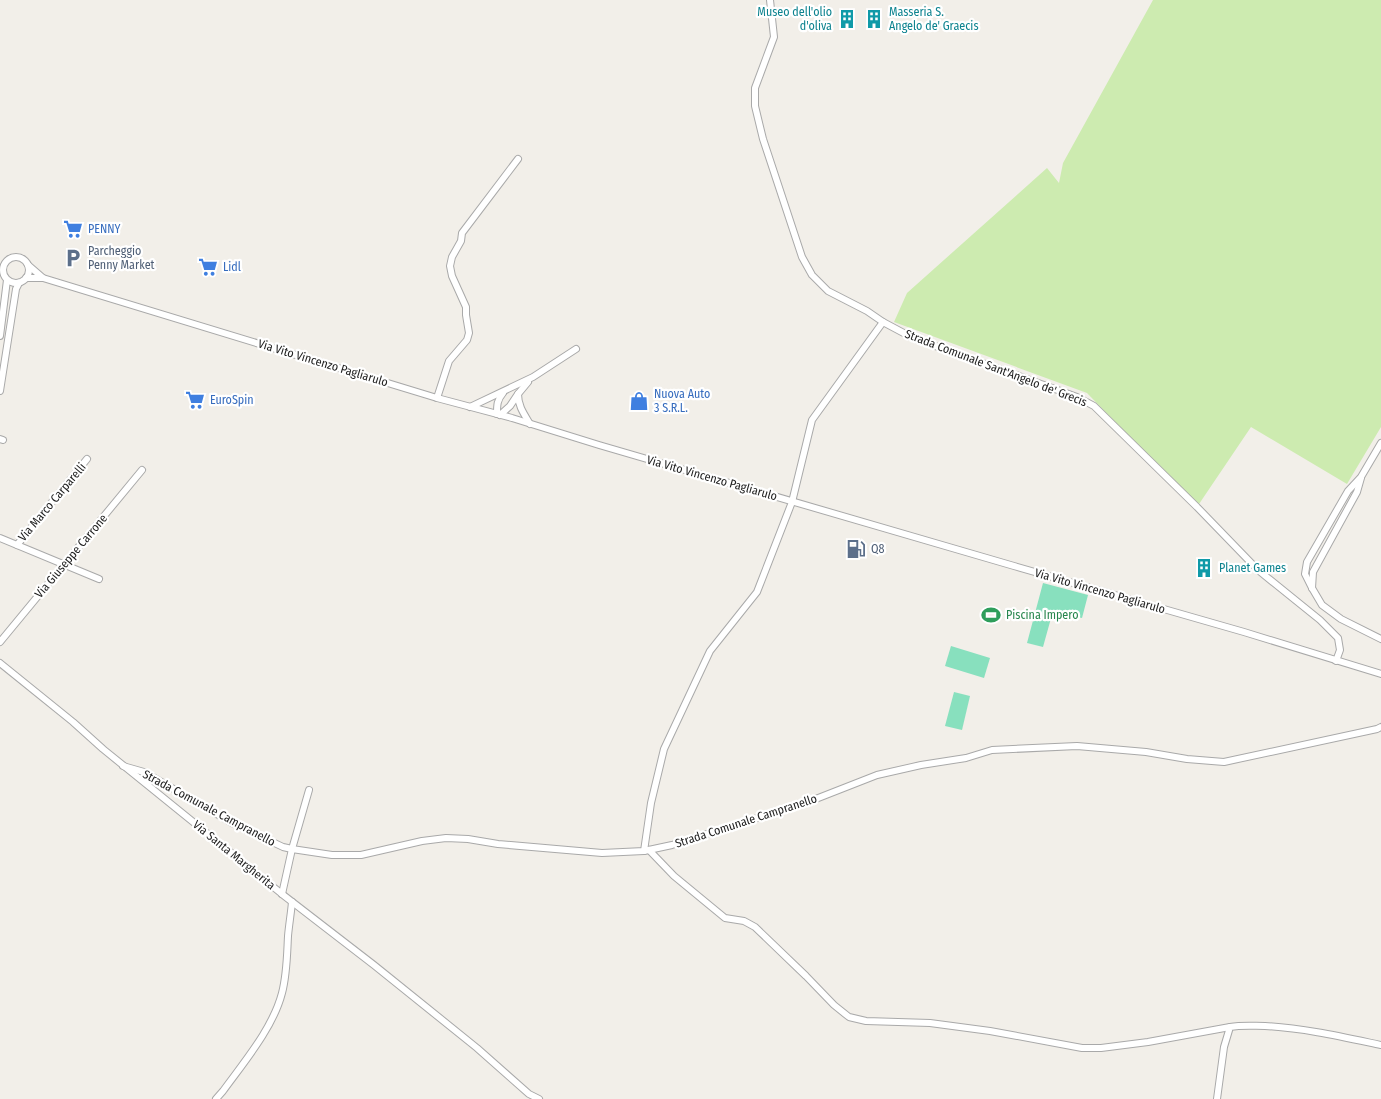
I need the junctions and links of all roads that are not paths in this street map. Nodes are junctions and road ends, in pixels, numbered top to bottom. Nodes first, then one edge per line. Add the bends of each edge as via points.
1 (770, 0) edge
2 (518, 159) dead end
3 (8, 260) junction
4 (0, 261) edge
5 (28, 265) junction
6 (2, 271) edge
7 (26, 278) junction
8 (44, 278) junction
9 (7, 280) junction
10 (19, 283) junction
11 (883, 322) junction
12 (0, 336) edge
13 (576, 349) dead end
14 (533, 378) junction
15 (506, 390) junction
16 (0, 391) edge
17 (518, 394) junction
18 (438, 398) junction
19 (470, 407) junction
20 (498, 415) junction
21 (530, 424) junction
22 (1381, 443) edge
23 (88, 459) dead end
24 (142, 470) dead end
25 (1361, 477) junction
26 (792, 502) junction
27 (0, 538) edge
28 (17, 545) junction
29 (64, 564) junction
30 (99, 579) dead end
31 (1312, 588) junction
32 (1381, 639) edge
33 (0, 642) edge
34 (1336, 661) junction
35 (0, 663) edge
36 (1381, 674) edge
37 (1381, 727) edge
38 (124, 766) junction
39 (309, 790) dead end
40 (292, 850) junction
41 (646, 850) junction
42 (282, 894) junction
43 (292, 902) junction
44 (1230, 1027) junction
45 (1381, 1045) edge
46 (216, 1099) edge
47 (539, 1099) edge
48 (1217, 1099) edge

1 - 11 street, Strada Comunale Sant'Angelo de' Grecis via 774,37 755,88 755,106 802,257 812,275 828,290
2 - 18 street via 462,233 452,257 452,276 466,307 469,333 449,362
3 - 4 street
3 - 5 street via 20,258
3 - 6 street
5 - 7 street
5 - 8 street, Via Vito Vincenzo Pagliarulo
6 - 9 street
7 - 8 street, Via Vito Vincenzo Pagliarulo
7 - 10 street
8 - 18 street, Via Vito Vincenzo Pagliarulo
9 - 10 street
9 - 12 street
10 - 16 street
11 - 26 street via 812,420
11 - 34 street, Strada Comunale Sant'Angelo de' Grecis via 913,338 1094,406 1258,570 1338,638 1340,650
13 - 14 street
14 - 15 street
14 - 17 street
15 - 19 street
15 - 20 street via 496,404
17 - 20 street
17 - 21 street via 521,409
18 - 19 street, Via Vito Vincenzo Pagliarulo
19 - 20 street, Via Vito Vincenzo Pagliarulo
20 - 21 street, Via Vito Vincenzo Pagliarulo
21 - 26 street, Via Vito Vincenzo Pagliarulo
22 - 25 street
23 - 28 street, Via Marco Carparelli
24 - 29 street, Via Giuseppe Carrone
25 - 31 street via 1357,492 1313,572
25 - 31 street via 1348,490 1307,562 1305,574
26 - 34 street, Via Vito Vincenzo Pagliarulo
26 - 41 street via 757,592 710,651 664,749 651,803
27 - 28 street
28 - 29 street
29 - 30 street
29 - 33 street, Via Giuseppe Carrone
31 - 32 street via 1322,605 1341,619
34 - 36 street, Via Vito Vincenzo Pagliarulo
35 - 38 street, Via Santa Margherita
37 - 41 street, Strada Comunale Campranello via 1224,762 1077,746 992,750 877,775 808,802 672,845
38 - 40 street, Strada Comunale Campranello via 144,772 234,824
38 - 42 street, Via Santa Margherita
39 - 40 street
40 - 41 street, Strada Comunale Campranello via 361,855 422,841 468,838 602,854
40 - 42 street
41 - 44 street via 725,918 744,920 754,927 849,1017 866,1021 930,1023 1082,1048 1148,1042
42 - 43 street, Via Santa Margherita
43 - 46 street via 286,974 276,1012
43 - 47 street, Via Santa Margherita via 374,964
44 - 45 street via 1283,1027
44 - 48 street

